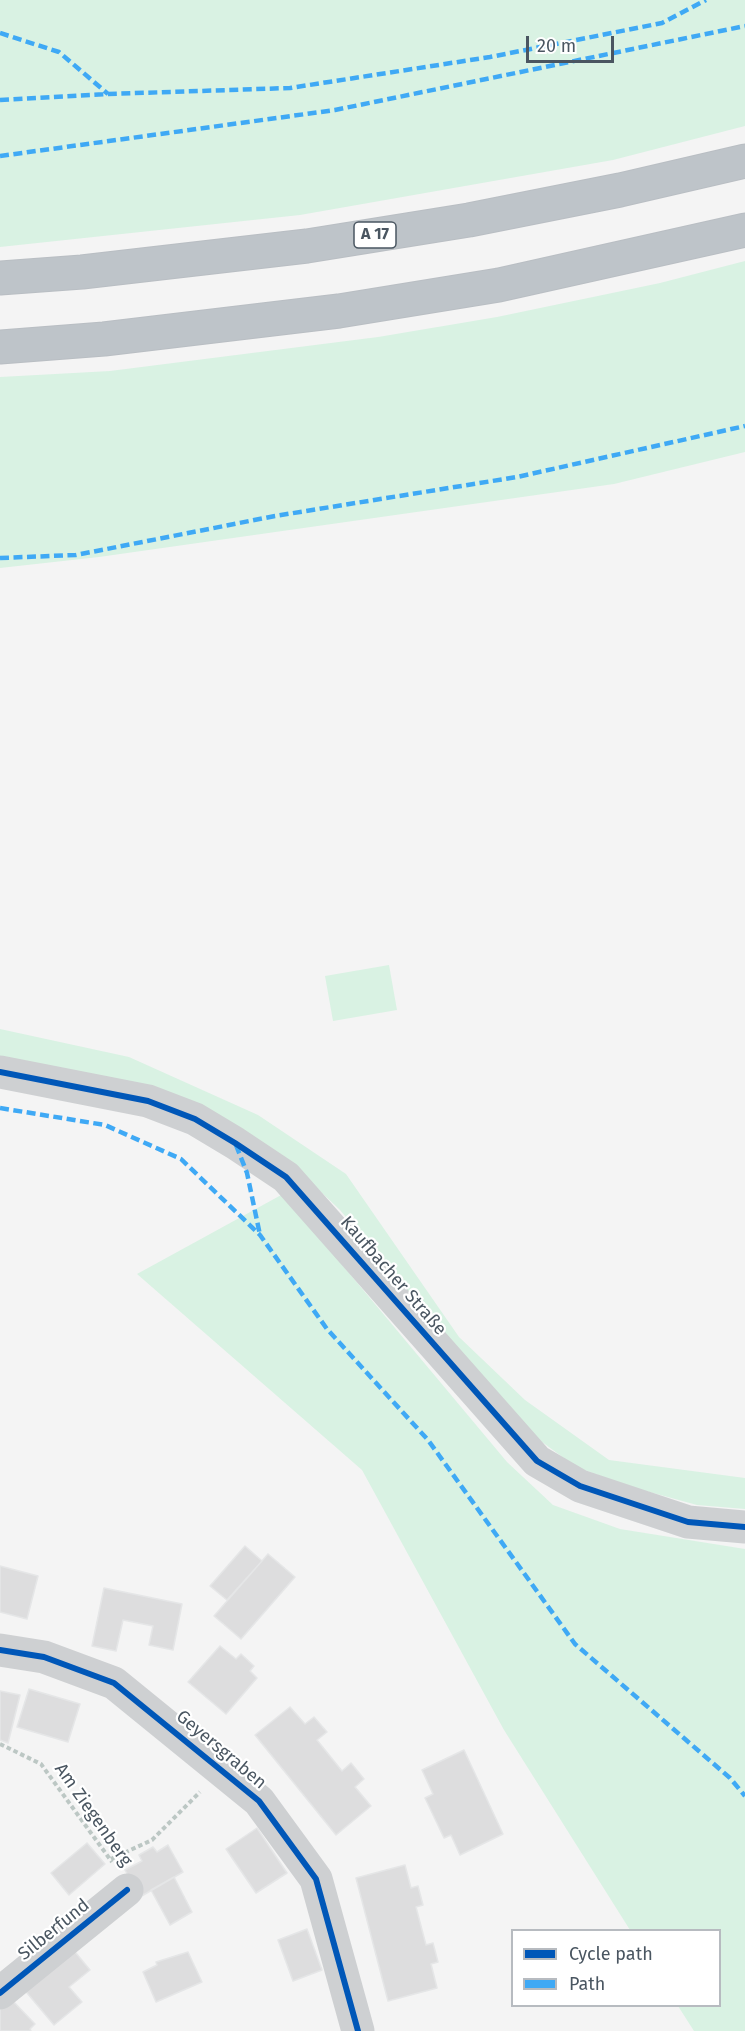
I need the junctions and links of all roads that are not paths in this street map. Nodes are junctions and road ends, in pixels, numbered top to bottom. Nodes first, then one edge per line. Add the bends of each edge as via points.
1 (745, 161) edge
2 (745, 230) edge
3 (0, 278) edge
4 (0, 347) edge
5 (0, 1072) edge
6 (745, 1527) edge
7 (0, 1650) edge
8 (127, 1890) road end
9 (0, 1993) edge
10 (358, 2031) edge

1 - 3 highway, A 17 via 468,220 318,244
2 - 4 highway via 499,285 339,311 104,339
5 - 6 street, Kaufbacher Straße via 148,1101 195,1119 235,1143 286,1177 537,1461 579,1486 688,1522
7 - 10 street, Geyersgraben via 44,1657 114,1683 259,1801 316,1879
8 - 9 street, Silberfund

